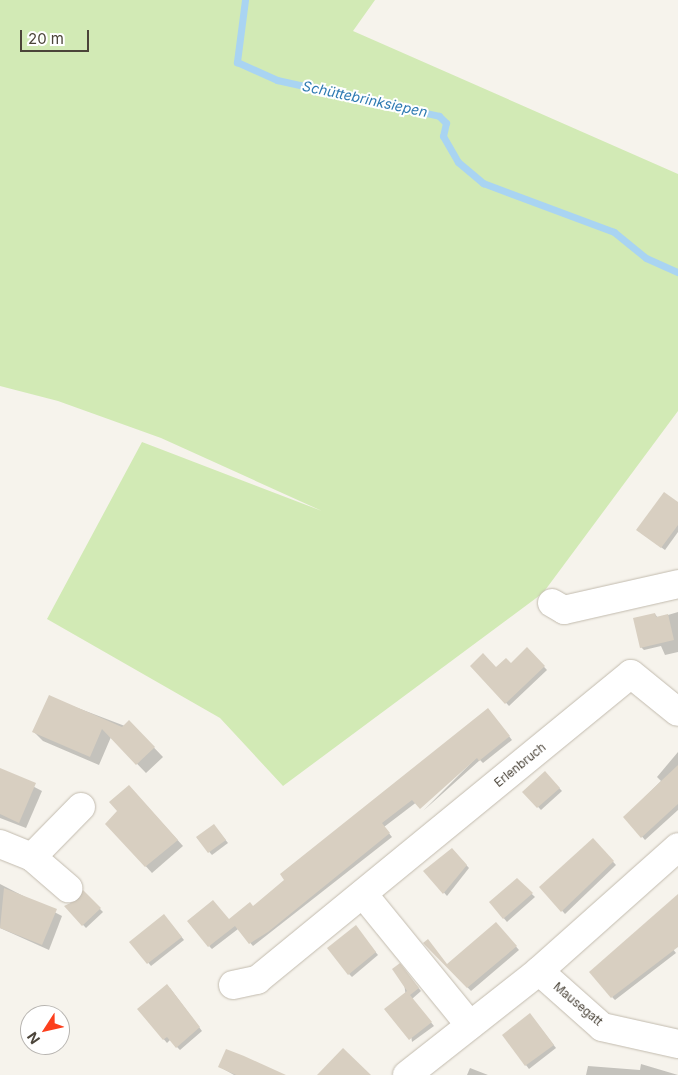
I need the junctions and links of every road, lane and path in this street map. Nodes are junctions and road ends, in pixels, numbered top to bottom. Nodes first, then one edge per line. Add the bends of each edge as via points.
1 (678, 584) edge
2 (558, 607) dead end
3 (678, 712) edge
4 (81, 806) dead end
5 (0, 844) edge
6 (678, 847) edge
7 (32, 857) junction
8 (68, 888) dead end
9 (363, 894) junction
10 (539, 972) junction
11 (233, 985) dead end
12 (470, 1025) junction
13 (678, 1044) edge
14 (407, 1075) edge

1 - 2 street
3 - 9 street, Erlenbruch via 631,674
4 - 7 street
5 - 7 street
6 - 10 street
7 - 8 street
9 - 11 street, Erlenbruch via 257,980
9 - 12 street
10 - 12 street
10 - 13 street, Mausegatt via 602,1026
12 - 14 street

